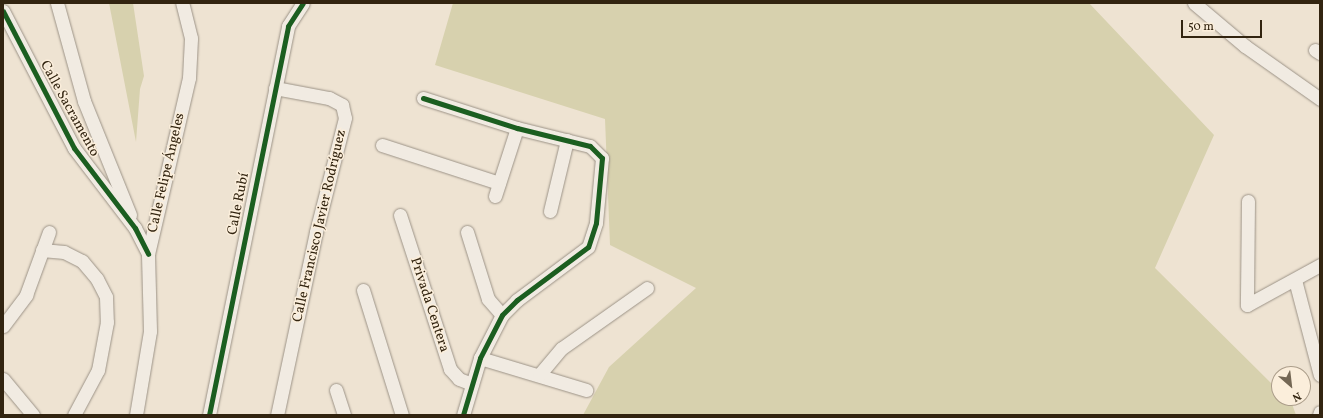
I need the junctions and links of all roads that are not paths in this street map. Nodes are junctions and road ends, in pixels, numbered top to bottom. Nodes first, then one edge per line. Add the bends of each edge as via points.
1 (57, 3) edge
2 (182, 3) edge
3 (1194, 3) edge
4 (299, 5) edge
5 (3, 11) edge
6 (275, 88) junction
7 (423, 98) dead end
8 (1320, 99) edge
9 (517, 128) junction
10 (567, 140) junction
11 (382, 144) dead end
12 (499, 183) junction
13 (495, 196) dead end
14 (1248, 201) dead end
15 (550, 211) dead end
16 (400, 214) dead end
17 (135, 228) junction
18 (49, 232) dead end
19 (467, 232) dead end
20 (42, 250) junction
21 (148, 254) junction
22 (1320, 265) edge
23 (1295, 280) junction
24 (647, 288) dead end
25 (363, 290) dead end
26 (502, 315) junction
27 (3, 326) edge
28 (480, 358) junction
29 (539, 375) junction
30 (1320, 375) edge
31 (3, 379) edge
32 (472, 384) junction
33 (336, 390) dead end
34 (586, 390) dead end
35 (467, 414) edge
36 (33, 415) edge
37 (74, 415) edge
38 (136, 415) edge
39 (209, 415) edge
40 (277, 415) edge
41 (344, 415) edge
42 (402, 415) edge

1 - 17 street via 84,101
2 - 21 street, Calle Felipe Ángeles via 191,38 189,78
3 - 8 street via 1246,46
4 - 6 street, Calle Rubí via 288,26
5 - 17 street, Calle Sacramento via 74,148
6 - 39 street, Calle Rubí
6 - 40 street, Calle Francisco Javier Rodríguez via 330,98 342,105 345,118 316,232
7 - 9 street
9 - 10 street
9 - 12 street
10 - 15 street
10 - 26 street via 590,146 602,158 596,223 588,247
11 - 12 street
12 - 13 street
14 - 23 street via 1248,305
16 - 32 street, Privada Centera via 450,369 459,379
17 - 21 street, Calle Sacramento
18 - 20 street
19 - 26 street via 488,299
20 - 27 street via 26,295
20 - 37 street via 64,252 82,261 98,279 106,297 107,322 98,370
21 - 38 street, Calle Felipe Ángeles via 150,331
22 - 23 street
23 - 30 street
24 - 29 street via 562,348
25 - 42 street
26 - 28 street
28 - 29 street
28 - 32 street
29 - 34 street
31 - 36 street
32 - 35 street
33 - 41 street

